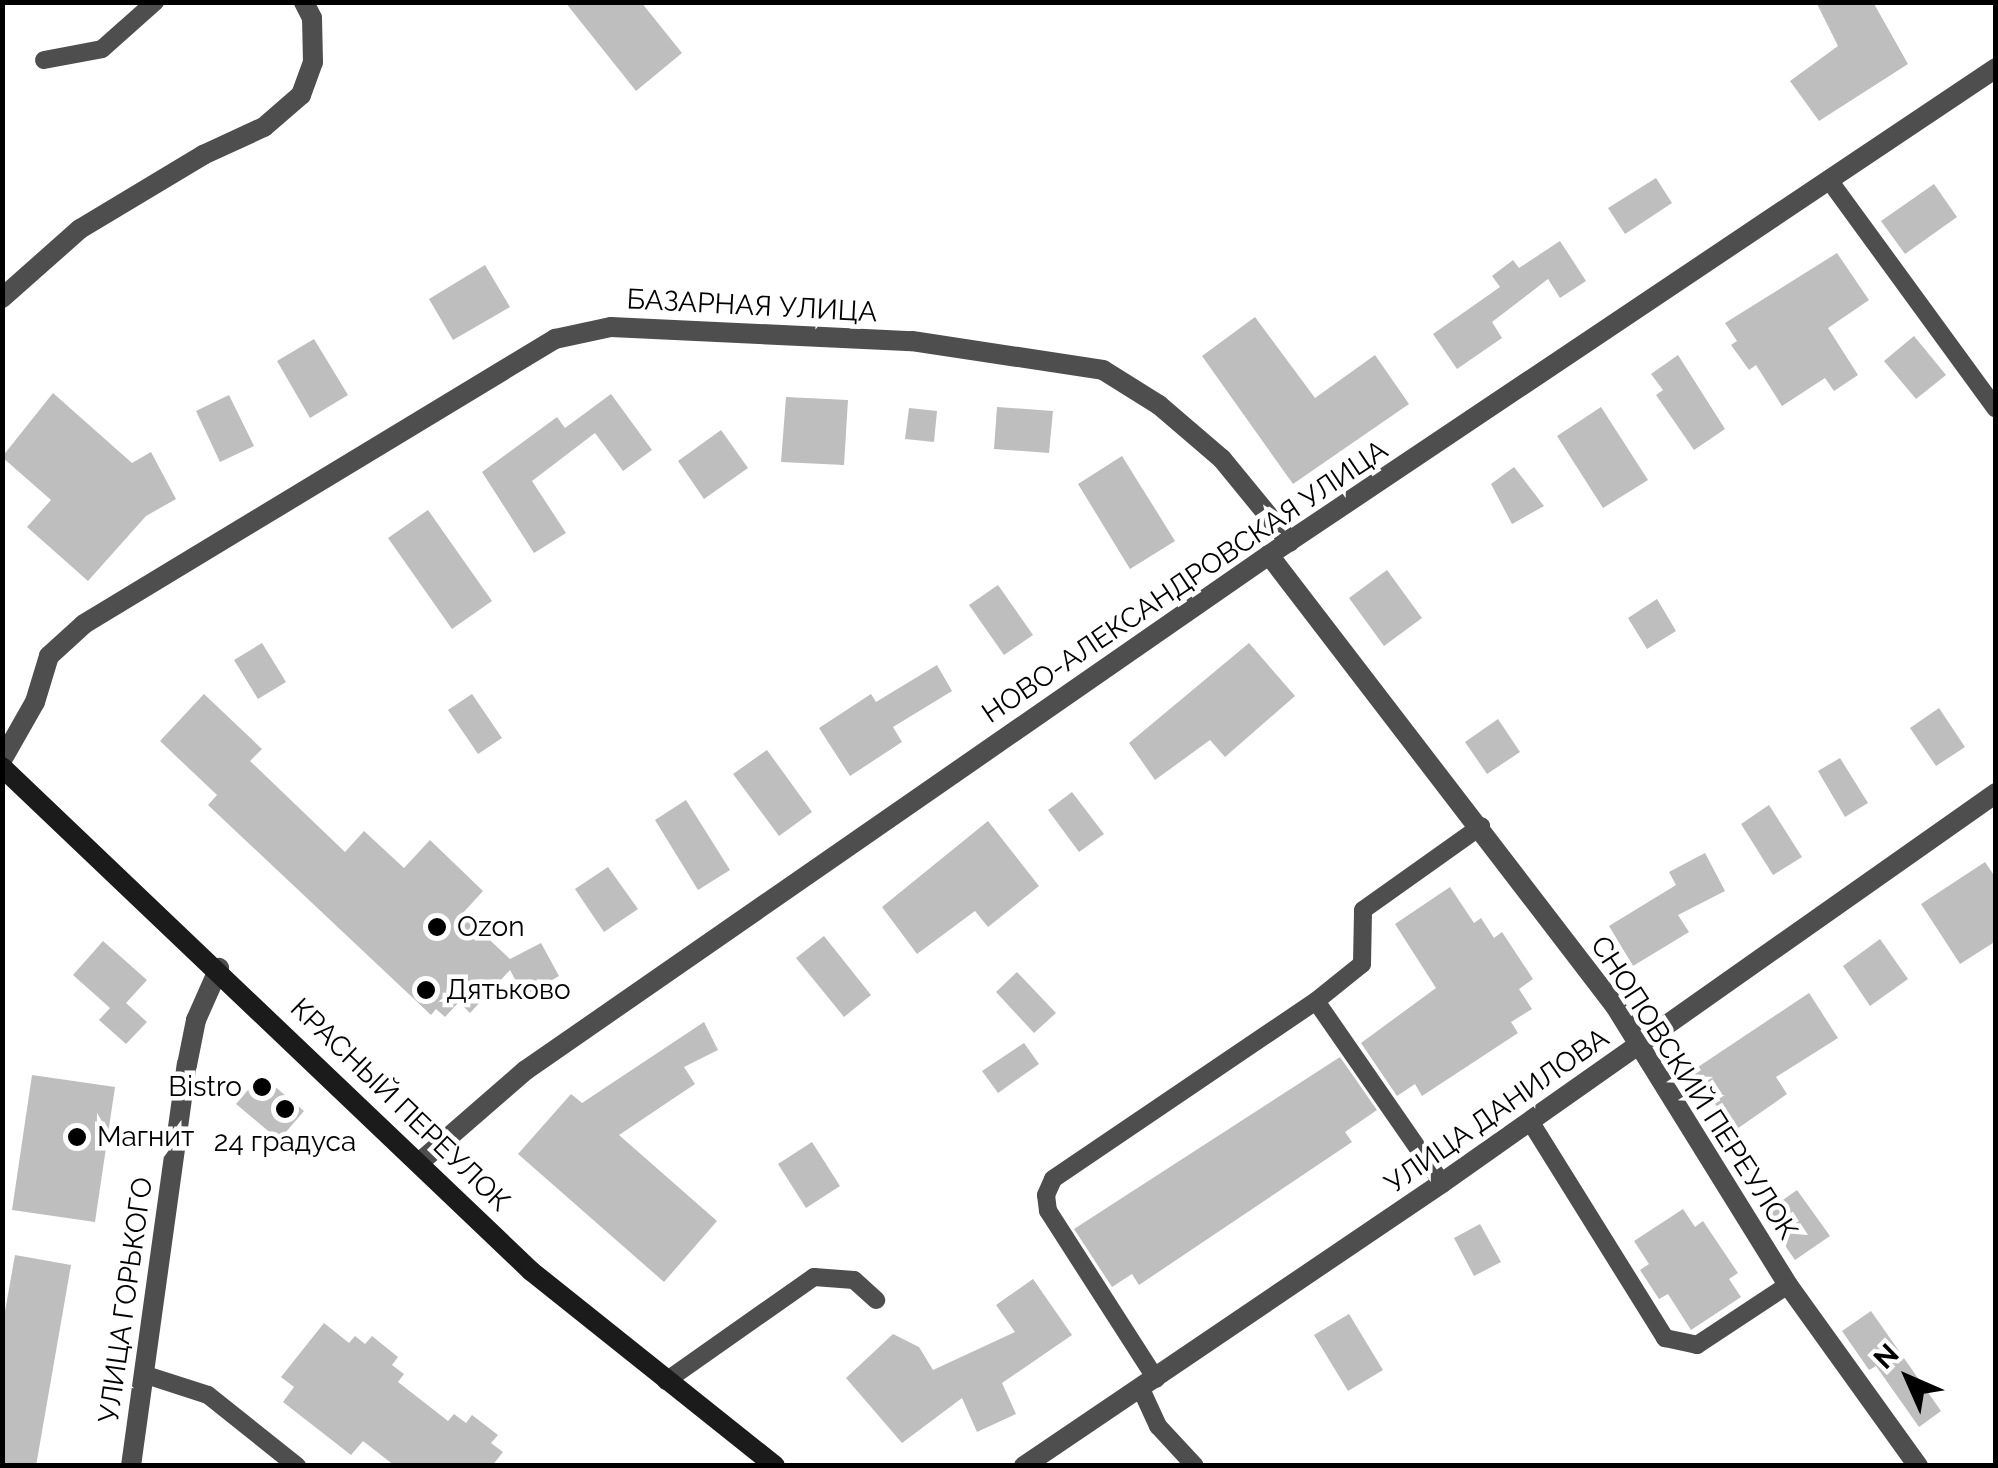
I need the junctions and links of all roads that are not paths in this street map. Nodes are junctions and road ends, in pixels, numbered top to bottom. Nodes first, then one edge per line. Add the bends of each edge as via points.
1 (155, 2) edge
2 (304, 2) edge
3 (44, 60) dead end
4 (1996, 68) edge
5 (1829, 180) junction
6 (2, 298) edge
7 (1996, 409) edge
8 (1290, 542) junction
9 (1269, 556) junction
10 (2, 763) edge
11 (1996, 793) edge
12 (1481, 826) junction
13 (219, 968) junction
14 (1316, 1001) junction
15 (1637, 1047) junction
16 (1530, 1122) junction
17 (420, 1162) junction
18 (1442, 1183) junction
19 (1788, 1285) junction
20 (876, 1300) dead end
21 (143, 1374) junction
22 (666, 1380) junction
23 (1149, 1384) junction
24 (131, 1466) edge
25 (297, 1466) edge
26 (775, 1466) edge
27 (1024, 1466) edge
28 (1194, 1466) edge
29 (1918, 1466) edge

1 - 3 lane via 102,49
2 - 6 street via 312,18 313,62 301,95 264,127 203,155 80,229
4 - 5 street, НОВО-АЛЕКСАНДРОВСКАЯ УЛИЦА
5 - 7 lane
5 - 8 street, НОВО-АЛЕКСАНДРОВСКАЯ УЛИЦА
8 - 9 street, НОВО-АЛЕКСАНДРОВСКАЯ УЛИЦА
8 - 10 street, БАЗАРНАЯ УЛИЦА via 1222,459 1159,405 1103,370 912,341 611,326 555,339 84,624 49,656 35,702
9 - 12 street, СНОПОВСКИЙ ПЕРЕУЛОК
9 - 17 street, НОВО-АЛЕКСАНДРОВСКАЯ УЛИЦА via 526,1070
10 - 13 main road, КРАСНЫЙ ПЕРЕУЛОК
11 - 15 street, УЛИЦА ДАНИЛОВА
12 - 14 lane via 1363,910 1362,964
12 - 15 street, СНОПОВСКИЙ ПЕРЕУЛОК
13 - 17 main road, КРАСНЫЙ ПЕРЕУЛОК
13 - 21 street, УЛИЦА ГОРЬКОГО via 196,1020 187,1065
14 - 18 lane
14 - 23 lane via 1052,1179 1048,1211
15 - 16 street, УЛИЦА ДАНИЛОВА
15 - 19 street, СНОПОВСКИЙ ПЕРЕУЛОК
16 - 18 street, УЛИЦА ДАНИЛОВА
16 - 19 lane via 1665,1338 1697,1345
17 - 22 main road, КРАСНЫЙ ПЕРЕУЛОК via 531,1271
18 - 23 street, УЛИЦА ДАНИЛОВА
19 - 29 street, СНОПОВСКИЙ ПЕРЕУЛОК
20 - 22 lane via 854,1280 814,1277
21 - 24 street, УЛИЦА ГОРЬКОГО
21 - 25 lane via 208,1395
22 - 26 main road, КРАСНЫЙ ПЕРЕУЛОК
23 - 27 street, УЛИЦА ДАНИЛОВА
23 - 28 lane via 1158,1426

